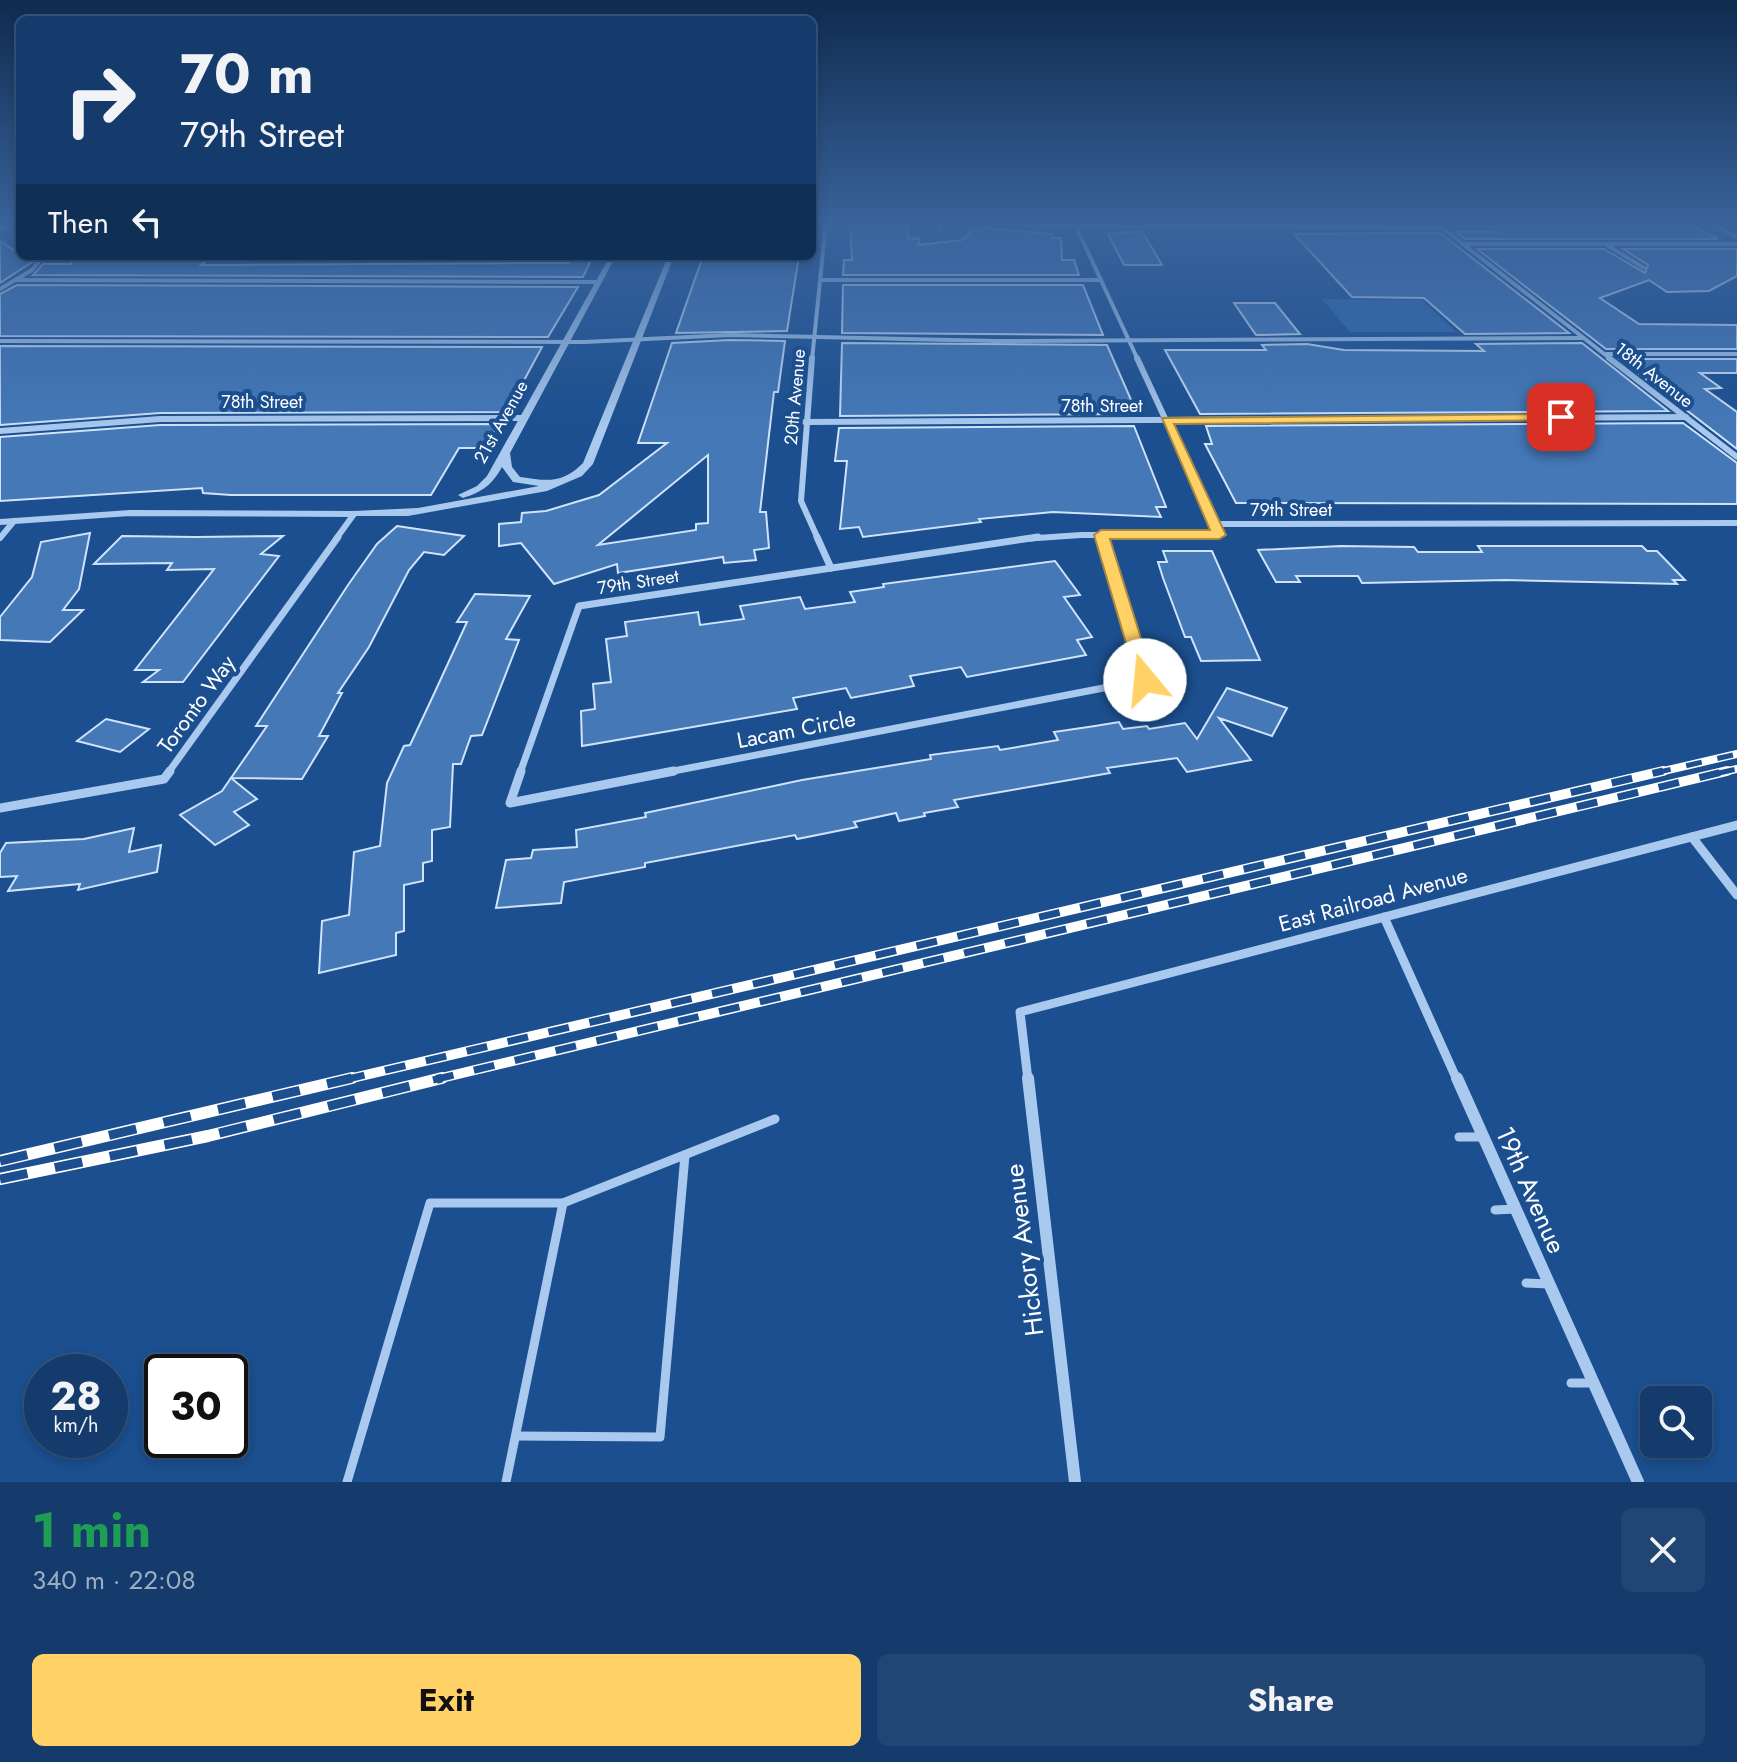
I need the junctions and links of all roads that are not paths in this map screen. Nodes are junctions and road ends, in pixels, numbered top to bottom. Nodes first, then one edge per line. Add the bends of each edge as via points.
1 (594, 291) edge
2 (656, 291) edge
3 (819, 291) edge
4 (1106, 291) edge
5 (1523, 291) edge
6 (814, 337) junction
7 (1128, 338) junction
8 (1583, 338) junction
9 (636, 339) junction
10 (0, 341) edge
11 (566, 342) junction
12 (1604, 354) junction
13 (1737, 354) edge
14 (1686, 417) junction
15 (524, 418) junction
16 (1166, 420) junction
17 (805, 422) junction
18 (0, 431) edge
19 (505, 453) junction
20 (1737, 457) edge
21 (566, 481) junction
22 (408, 513) junction
23 (354, 514) junction
24 (14, 520) junction
25 (0, 522) edge
26 (1737, 523) edge
27 (1214, 524) junction
28 (1101, 535) junction
29 (0, 538) edge
30 (831, 568) junction
31 (579, 606) joint
32 (0, 808) edge
33 (1737, 825) edge
34 (1692, 837) junction
35 (1737, 895) edge
36 (1384, 917) junction
37 (1020, 1012) joint
38 (775, 1119) dead end
39 (1459, 1137) dead end
40 (1483, 1137) junction
41 (685, 1155) junction
42 (563, 1203) junction
43 (1515, 1209) junction
44 (1495, 1210) dead end
45 (1526, 1283) dead end
46 (1549, 1284) junction
47 (1571, 1383) dead end
48 (1593, 1383) junction
49 (516, 1436) junction
50 (347, 1482) edge
51 (506, 1482) edge
52 (1075, 1482) edge
53 (1638, 1482) edge

1 - 11 street, 21st Avenue
2 - 9 street
3 - 6 street, 20th Avenue
4 - 7 street
5 - 8 street, 18th Avenue
6 - 7 street
6 - 9 street
6 - 17 street, 20th Avenue
7 - 8 street
7 - 16 street
8 - 12 street, 18th Avenue
9 - 11 street
9 - 21 street via 588,464
10 - 11 street
11 - 15 street, 21st Avenue
12 - 13 street
12 - 14 street, 18th Avenue
14 - 16 street, 78th Street
14 - 20 street, 18th Avenue
15 - 18 street, 78th Street via 173,418
15 - 19 street, 21st Avenue
16 - 17 street, 78th Street
16 - 27 street
17 - 30 street, 20th Avenue via 801,501
19 - 21 street via 517,480
19 - 22 street, 21st Avenue via 481,488
21 - 22 street
22 - 23 street, 21st Avenue
23 - 24 street via 130,513
23 - 32 street, Toronto Way via 164,779
24 - 25 street
24 - 29 street
26 - 27 street, 79th Street
27 - 28 street, 79th Street via 1219,535
28 - 30 street, 79th Street via 1035,537
28 - 31 street, Lacam Circle via 1145,680 510,803
30 - 31 street, 79th Street
33 - 34 street, East Railroad Avenue
34 - 35 street
34 - 36 street, East Railroad Avenue
36 - 37 street, East Railroad Avenue
36 - 40 street, 19th Avenue
37 - 52 street, Hickory Avenue
38 - 41 lane
39 - 40 lane
40 - 43 street, 19th Avenue
41 - 42 lane
41 - 49 lane via 660,1437
42 - 49 lane
42 - 50 lane via 430,1203
43 - 44 lane
43 - 46 street, 19th Avenue
45 - 46 lane
46 - 48 street, 19th Avenue
47 - 48 lane
48 - 53 street, 19th Avenue
49 - 51 lane

